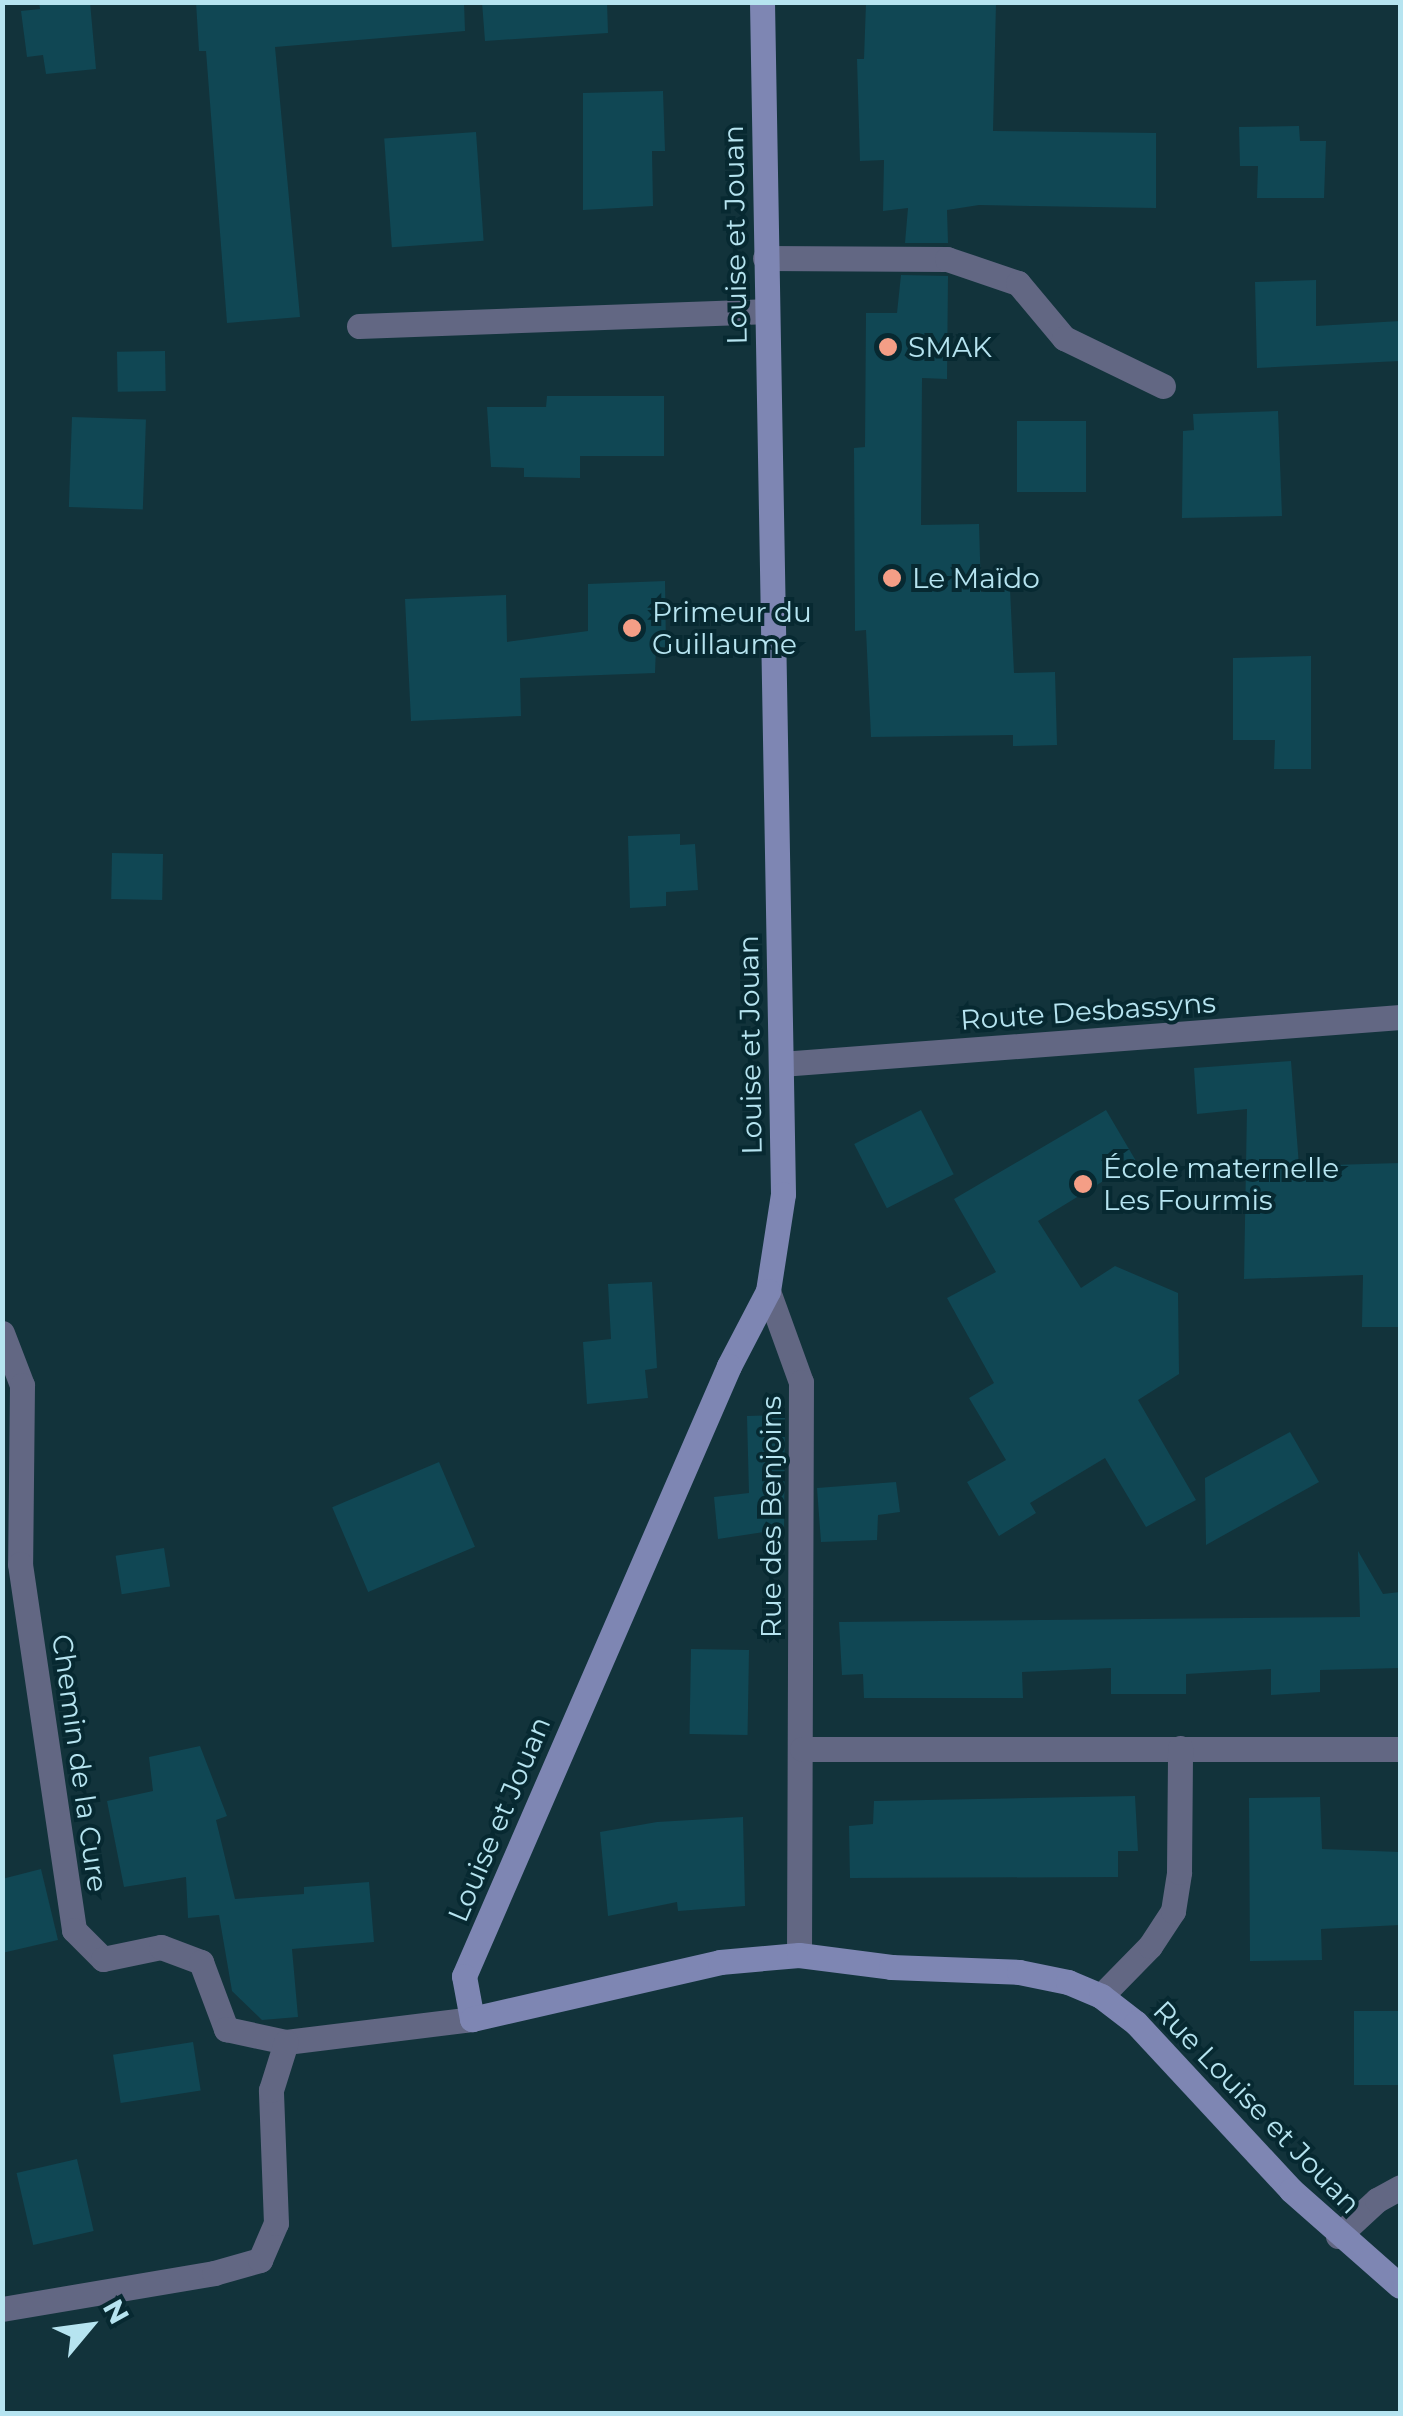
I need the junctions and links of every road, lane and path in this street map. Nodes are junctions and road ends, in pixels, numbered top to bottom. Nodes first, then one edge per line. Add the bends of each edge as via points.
1 (762, 2) edge
2 (765, 258) junction
3 (766, 312) junction
4 (359, 326) dead end
5 (1163, 386) dead end
6 (1400, 1017) edge
7 (781, 1064) junction
8 (768, 1291) junction
9 (2, 1333) edge
10 (1180, 1748) junction
11 (802, 1749) junction
12 (1400, 1749) edge
13 (800, 1955) junction
14 (1101, 1996) junction
15 (472, 2020) junction
16 (286, 2042) junction
17 (1400, 2187) edge
18 (1338, 2236) junction
19 (1400, 2286) edge
20 (2, 2309) edge

1 - 2 main road, Louise et Jouan
2 - 3 main road, Louise et Jouan
2 - 5 street via 947,260 1018,283 1064,338
3 - 4 street
3 - 7 main road, Louise et Jouan
6 - 7 street, Route Desbassyns
7 - 8 main road, Louise et Jouan via 783,1194
8 - 11 street, Rue des Benjoins via 801,1382
8 - 15 main road, Louise et Jouan via 728,1366 464,1976
9 - 16 street, Chemin de la Cure via 22,1385 20,1564 74,1930 103,1959 160,1947 201,1962 226,2029
10 - 11 street
10 - 12 street
10 - 14 street via 1173,1911 1150,1946
11 - 13 street, Rue des Benjoins
13 - 14 main road, Rue Louise et Jouan via 1019,1972
13 - 15 main road, Rue Louise et Jouan via 720,1962
14 - 18 main road, Rue Louise et Jouan via 1182,2067
15 - 16 street, Chemin de la Cure
16 - 20 street via 271,2090 276,2223 260,2260
17 - 18 street
18 - 19 main road, Rue Louise et Jouan

